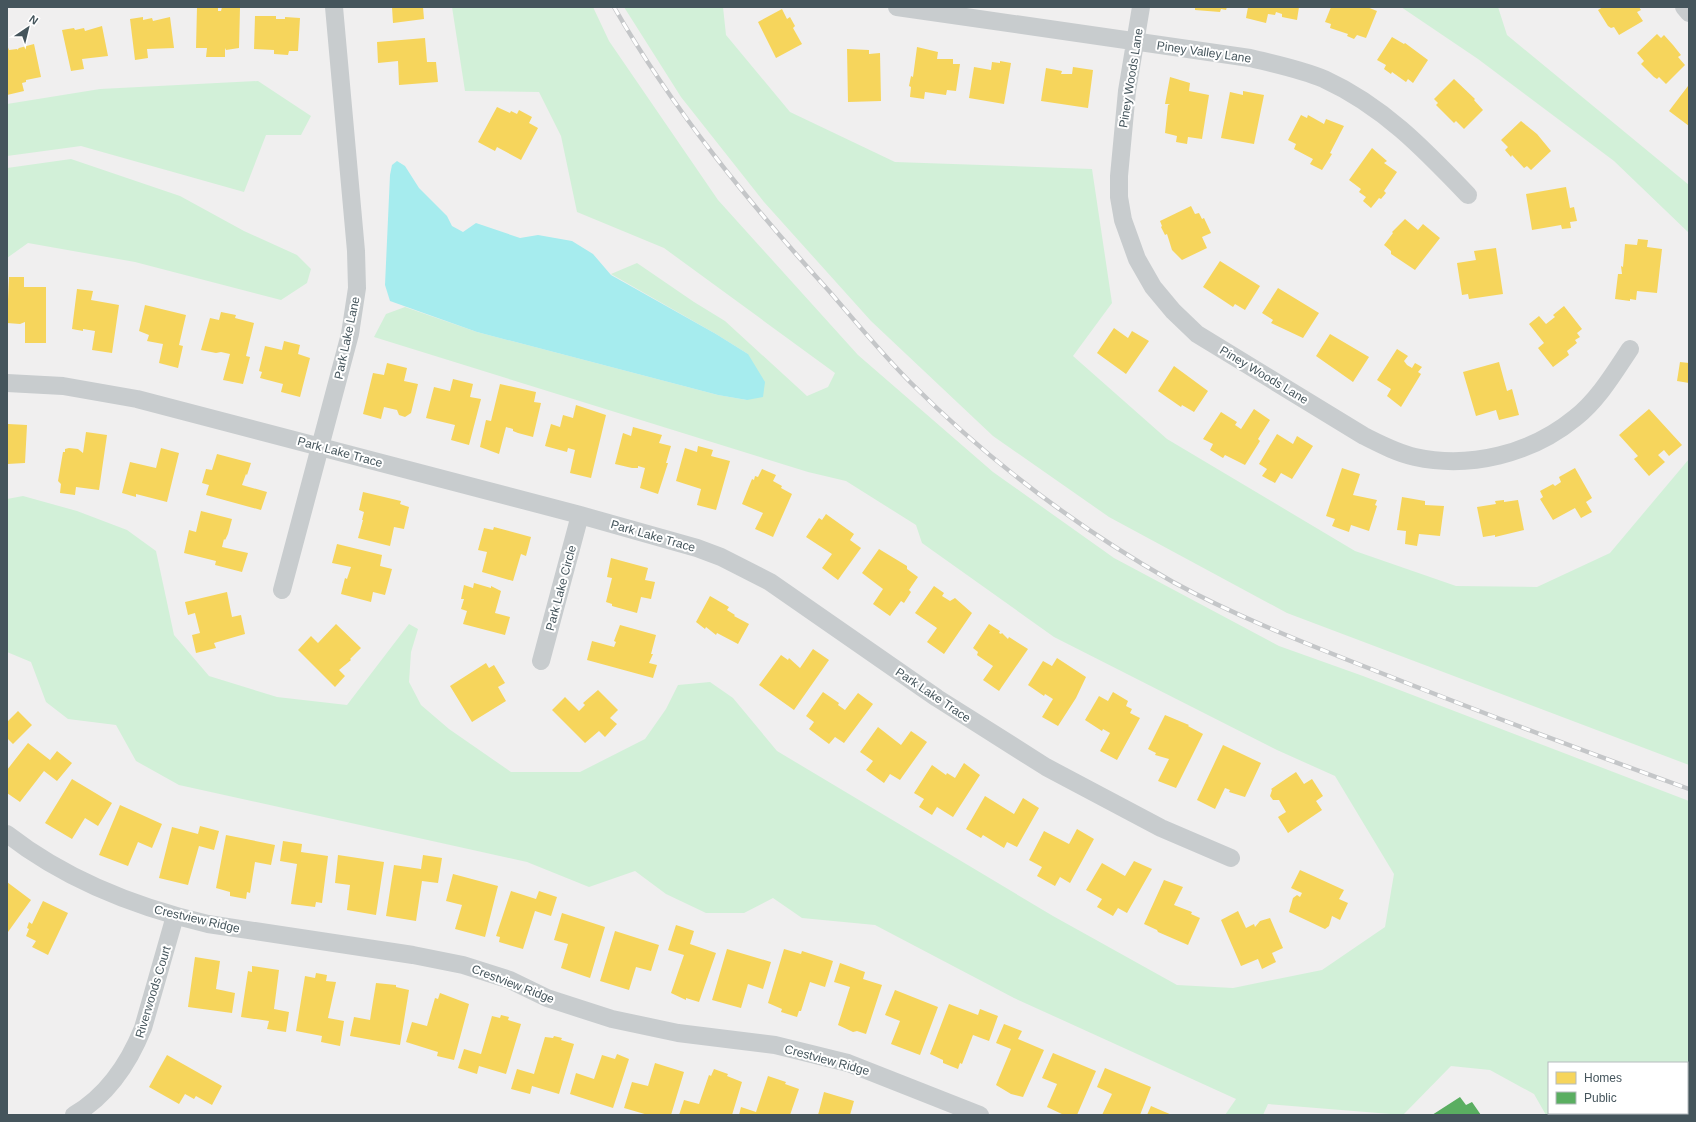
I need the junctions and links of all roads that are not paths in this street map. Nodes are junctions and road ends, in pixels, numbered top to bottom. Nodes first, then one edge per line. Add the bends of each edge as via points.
1 (334, 7) edge
2 (897, 7) edge
3 (1141, 7) edge
4 (1684, 7) edge
5 (1689, 13) edge
6 (1136, 42) junction
7 (1468, 195) dead end
8 (1630, 349) dead end
9 (7, 383) edge
10 (320, 447) junction
11 (580, 516) junction
12 (282, 590) dead end
13 (541, 661) dead end
14 (7, 834) edge
15 (1231, 858) dead end
16 (175, 916) junction
17 (74, 1115) edge
18 (980, 1115) edge

1 - 10 street, Park Lake Lane via 356,251 357,288 350,334
2 - 6 street, Piney Valley Lane
3 - 6 street, Piney Woods Lane
4 - 5 street
6 - 7 street, Piney Valley Lane via 1250,58 1293,68 1323,79 1376,109 1396,124
6 - 8 street, Piney Woods Lane via 1120,154 1119,196 1125,227 1153,286 1172,311 1197,334 1230,355 1364,436 1389,448 1421,458 1458,461 1493,457 1520,450 1560,429 1576,418 1591,402
9 - 10 street, Park Lake Trace via 63,386 137,399
10 - 11 street, Park Lake Trace
10 - 12 street, Park Lake Lane
11 - 13 street, Park Lake Circle
11 - 15 street, Park Lake Trace via 697,548 744,567 796,598 936,698 1039,763 1161,828
14 - 16 street, Crestview Ridge via 76,878 108,893
16 - 17 street, Riverwoods Court via 136,1045 127,1062 104,1092
16 - 18 street, Crestview Ridge via 208,924 463,965 612,1019 678,1033 775,1046 848,1063

